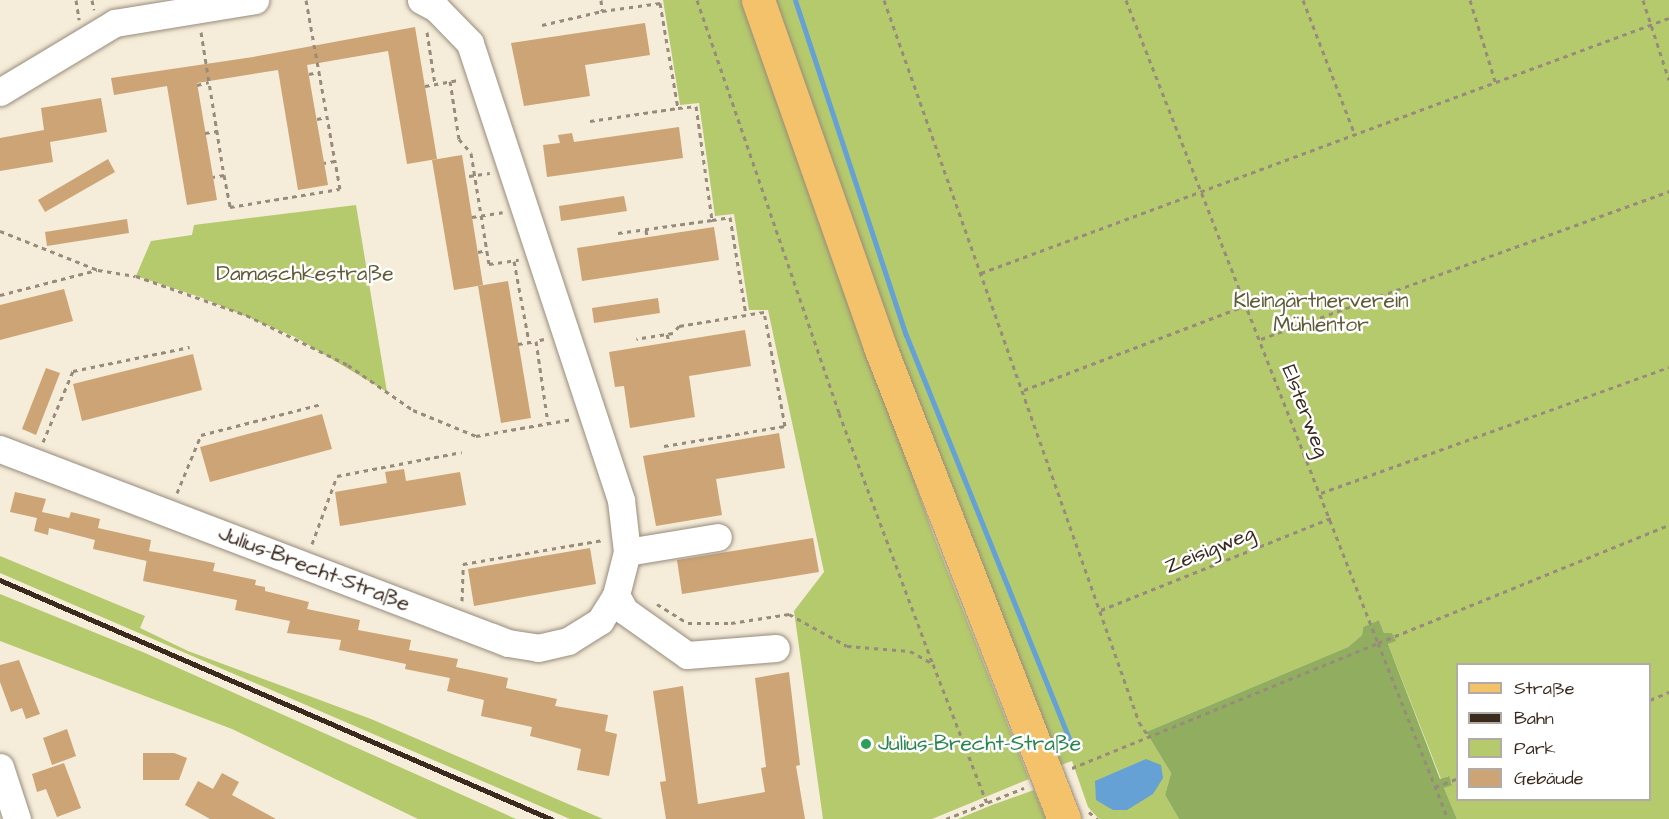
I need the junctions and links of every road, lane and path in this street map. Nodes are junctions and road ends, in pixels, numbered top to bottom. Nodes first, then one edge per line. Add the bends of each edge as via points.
1 (255, 0) edge
2 (306, 0) edge
3 (421, 0) edge
4 (601, 0) edge
5 (697, 0) edge
6 (758, 0) edge
7 (884, 0) edge
8 (1126, 0) edge
9 (1304, 0) edge
10 (1470, 0) edge
11 (1643, 0) edge
12 (197, 8) junction
13 (602, 11) junction
14 (1669, 18) edge
15 (1651, 24) junction
16 (542, 25) dead end
17 (319, 72) junction
18 (309, 74) dead end
19 (481, 76) junction
20 (1669, 80) edge
21 (450, 81) junction
22 (1495, 81) junction
23 (209, 82) junction
24 (435, 84) junction
25 (197, 85) dead end
26 (425, 86) dead end
27 (0, 92) edge
28 (678, 108) junction
29 (327, 117) junction
30 (316, 119) dead end
31 (590, 121) dead end
32 (217, 131) junction
33 (1354, 132) junction
34 (205, 133) dead end
35 (335, 161) junction
36 (324, 163) dead end
37 (224, 176) junction
38 (213, 177) dead end
39 (1200, 190) junction
40 (1669, 191) edge
41 (523, 209) junction
42 (482, 215) junction
43 (472, 217) dead end
44 (712, 220) junction
45 (646, 230) junction
46 (0, 231) edge
47 (618, 233) dead end
48 (647, 237) dead end
49 (487, 250) junction
50 (478, 252) dead end
51 (526, 258) junction
52 (98, 270) junction
53 (981, 273) junction
54 (0, 295) edge
55 (1247, 305) junction
56 (746, 315) junction
57 (667, 334) junction
58 (564, 335) junction
59 (636, 339) dead end
60 (1261, 339) junction
61 (536, 340) junction
62 (529, 342) junction
63 (669, 342) dead end
64 (518, 344) dead end
65 (190, 347) dead end
66 (1669, 367) edge
67 (1024, 390) junction
68 (321, 404) dead end
69 (591, 416) junction
70 (548, 423) junction
71 (664, 446) dead end
72 (0, 449) edge
73 (462, 452) dead end
74 (34, 462) junction
75 (1321, 493) junction
76 (169, 513) junction
77 (1331, 518) junction
78 (1669, 525) edge
79 (718, 537) dead end
80 (626, 544) junction
81 (304, 566) junction
82 (616, 595) junction
83 (1101, 610) junction
84 (462, 626) junction
85 (1378, 643) junction
86 (776, 648) dead end
87 (933, 664) junction
88 (1669, 692) edge
89 (1651, 700) edge
90 (1149, 737) junction
91 (0, 767) edge
92 (1059, 774) junction
93 (1456, 779) edge
94 (1435, 787) junction
95 (987, 803) junction
96 (1076, 815) edge
97 (17, 819) edge
98 (946, 819) edge
99 (1097, 819) edge
100 (1448, 819) edge

1 - 12 street
2 - 17 path
3 - 19 street via 436,8 470,43
3 - 24 path
4 - 13 path
5 - 87 path via 839,413
6 - 92 main road via 879,347
7 - 53 path
8 - 39 path, Elsterweg
9 - 33 path
10 - 22 path
11 - 15 path
12 - 23 path
12 - 27 street via 115,22
13 - 16 path
13 - 28 path via 660,3
14 - 15 path
15 - 20 path
15 - 22 path
17 - 18 path
17 - 29 path
19 - 21 path
19 - 41 street
21 - 24 path
21 - 42 path via 459,139 471,153
22 - 33 path
23 - 25 path
23 - 32 path
24 - 26 path
28 - 31 path
28 - 44 path via 696,106
29 - 30 path
29 - 35 path
32 - 34 path
32 - 37 path
33 - 39 path
35 - 36 path
35 - 37 path via 340,189 230,207
37 - 38 path
39 - 53 path
39 - 55 path, Elsterweg
40 - 60 path
41 - 42 path
41 - 51 street
42 - 43 path
42 - 49 path
44 - 45 path
44 - 56 path via 730,217
45 - 47 path
45 - 48 path
46 - 52 path
49 - 50 path
49 - 51 path via 489,264
51 - 58 street
51 - 62 path
52 - 54 path
52 - 70 path via 135,276 246,315 348,365 413,410 476,436
53 - 67 path
55 - 60 path, Elsterweg
55 - 67 path
56 - 57 path via 679,326
56 - 71 path via 764,312 785,426
57 - 59 path
57 - 63 path
58 - 61 path
58 - 69 street
60 - 75 path, Elsterweg
61 - 62 path
61 - 70 path
62 - 64 path
65 - 74 path via 74,371
66 - 75 path
67 - 83 path
68 - 76 path via 201,435
69 - 70 path
69 - 80 street via 621,500
72 - 74 street, Julius-Brecht-Straße
73 - 81 path via 337,476
74 - 76 street, Julius-Brecht-Straße
75 - 77 path, Elsterweg
76 - 81 street, Julius-Brecht-Straße
77 - 83 path, Zeisigweg
77 - 85 path, Elsterweg
78 - 85 path
79 - 80 street
80 - 82 street
80 - 84 path via 463,564
81 - 84 street, Julius-Brecht-Straße
82 - 84 street, Julius-Brecht-Straße via 600,621 568,641 538,648
82 - 86 street via 625,611 687,655
82 - 87 path via 640,593 688,623 731,623 789,614 847,646 910,651
83 - 90 path via 1139,722
85 - 90 path
85 - 94 path, Elsterweg
87 - 95 path
88 - 89 path
90 - 92 path
91 - 97 street
92 - 95 path
92 - 96 main road
93 - 94 path
94 - 100 path, Elsterweg
95 - 98 path
96 - 99 path

